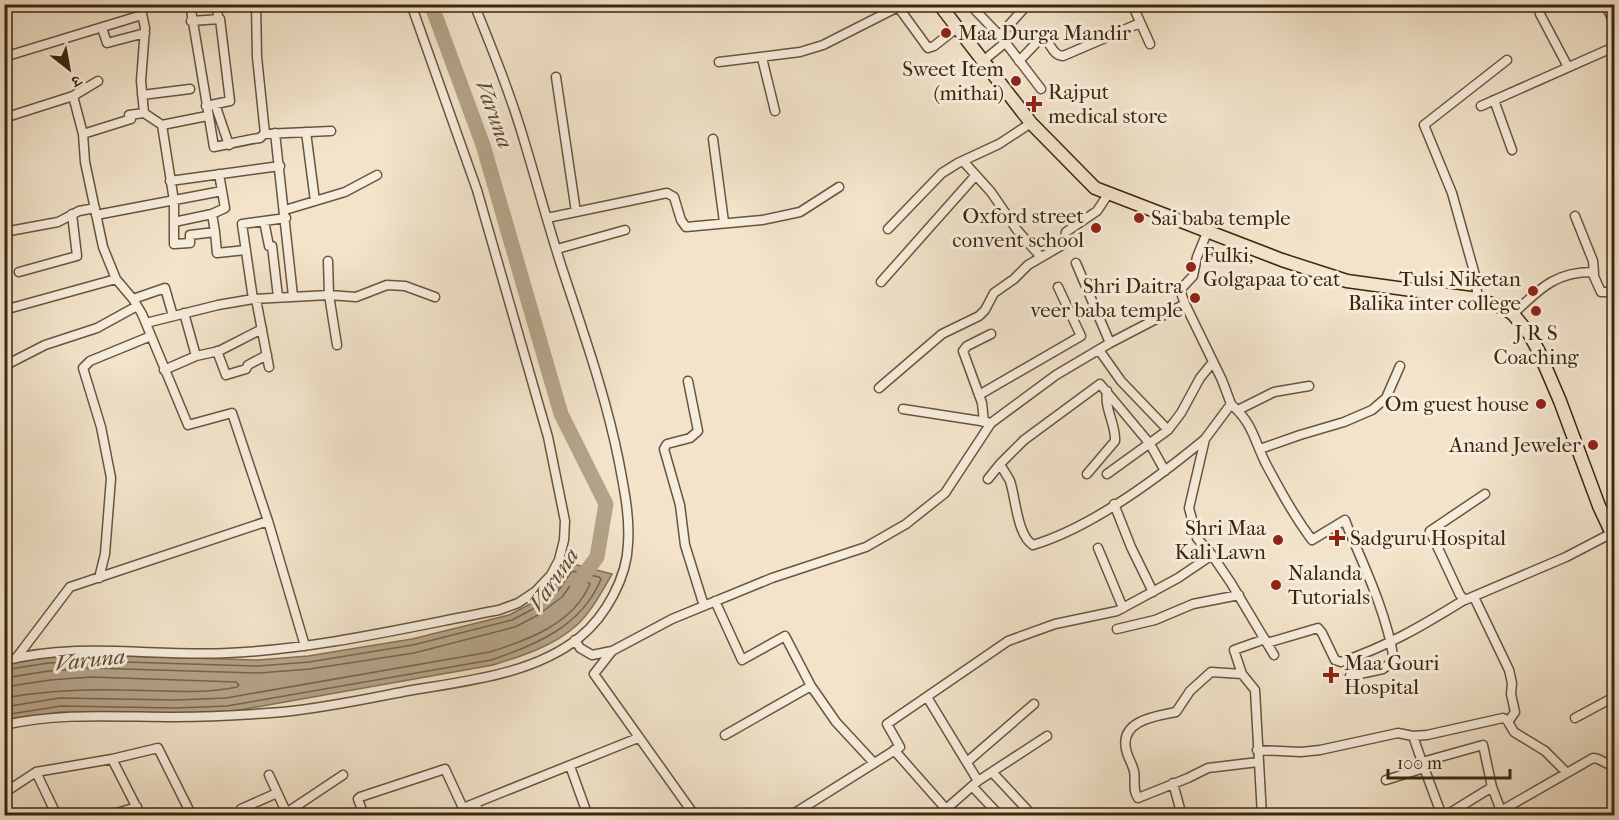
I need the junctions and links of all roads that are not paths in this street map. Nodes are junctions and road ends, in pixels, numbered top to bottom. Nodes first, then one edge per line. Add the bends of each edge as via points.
1 (140, 4) edge
2 (189, 4) edge
3 (218, 4) edge
4 (256, 4) edge
5 (411, 4) edge
6 (474, 4) edge
7 (642, 4) edge
8 (661, 4) edge
9 (939, 4) edge
10 (946, 4) edge
11 (977, 4) edge
12 (1028, 4) edge
13 (1132, 4) edge
14 (1605, 4) edge
15 (897, 6) edge
16 (1540, 14) dead end
17 (142, 15) junction
18 (218, 20) junction
19 (191, 21) junction
20 (954, 22) junction
21 (1614, 22) edge
22 (1140, 23) junction
23 (102, 28) junction
24 (145, 33) junction
25 (1003, 39) junction
26 (1150, 44) dead end
27 (1614, 47) edge
28 (4, 57) edge
29 (762, 58) junction
30 (1507, 60) dead end
31 (1020, 61) junction
32 (719, 62) dead end
33 (983, 62) junction
34 (1568, 68) junction
35 (556, 77) dead end
36 (98, 81) dead end
37 (190, 88) dead end
38 (1041, 89) dead end
39 (142, 94) junction
40 (73, 96) junction
41 (1494, 100) junction
42 (215, 104) junction
43 (1481, 106) dead end
44 (207, 111) junction
45 (775, 111) dead end
46 (144, 113) junction
47 (4, 118) edge
48 (1031, 123) junction
49 (162, 125) junction
50 (331, 131) dead end
51 (306, 132) junction
52 (275, 133) junction
53 (83, 134) junction
54 (265, 134) junction
55 (713, 139) dead end
56 (229, 145) junction
57 (1512, 150) dead end
58 (963, 161) junction
59 (280, 166) junction
60 (219, 174) junction
61 (1080, 174) junction
62 (377, 175) dead end
63 (976, 175) junction
64 (170, 181) junction
65 (839, 187) dead end
66 (222, 191) junction
67 (1109, 193) junction
68 (174, 201) junction
69 (315, 201) junction
70 (96, 212) junction
71 (576, 212) junction
72 (72, 214) junction
73 (212, 214) junction
74 (285, 214) junction
75 (1575, 216) dead end
76 (547, 218) junction
77 (264, 221) junction
78 (174, 222) junction
79 (724, 222) junction
80 (1210, 228) junction
81 (625, 230) dead end
82 (888, 230) dead end
83 (4, 232) edge
84 (215, 232) junction
85 (556, 249) junction
86 (246, 250) junction
87 (1041, 256) junction
88 (328, 261) dead end
89 (1076, 262) dead end
90 (19, 272) dead end
91 (1594, 273) junction
92 (116, 279) junction
93 (881, 282) dead end
94 (1058, 287) dead end
95 (1477, 292) junction
96 (1614, 292) edge
97 (329, 295) junction
98 (293, 296) junction
99 (278, 297) junction
100 (435, 297) dead end
101 (254, 299) junction
102 (135, 303) junction
103 (1185, 304) junction
104 (4, 310) edge
105 (1516, 311) junction
106 (184, 314) junction
107 (173, 316) junction
108 (146, 323) junction
109 (262, 329) junction
110 (991, 334) dead end
111 (151, 336) junction
112 (1110, 343) junction
113 (337, 345) dead end
114 (1099, 350) junction
115 (217, 351) junction
116 (267, 355) junction
117 (196, 356) junction
118 (1213, 362) junction
119 (4, 366) edge
120 (1400, 366) dead end
121 (269, 367) dead end
122 (164, 370) junction
123 (688, 381) dead end
124 (1309, 386) dead end
125 (879, 388) dead end
126 (1107, 391) junction
127 (979, 395) junction
128 (1234, 407) junction
129 (903, 409) dead end
130 (987, 422) junction
131 (1168, 430) junction
132 (1205, 439) junction
133 (1150, 444) junction
134 (1260, 449) junction
135 (1000, 464) junction
136 (1166, 471) junction
137 (1087, 474) dead end
138 (1107, 474) dead end
139 (988, 479) dead end
140 (1485, 494) dead end
141 (1114, 504) junction
142 (268, 521) junction
143 (1614, 532) edge
144 (1098, 548) dead end
145 (1212, 555) junction
146 (99, 578) junction
147 (1153, 592) junction
148 (1239, 595) junction
149 (1474, 597) junction
150 (1464, 600) junction
151 (716, 601) junction
152 (704, 606) junction
153 (1123, 608) junction
154 (1118, 629) dead end
155 (575, 640) junction
156 (1266, 641) junction
157 (1391, 642) junction
158 (305, 646) junction
159 (612, 651) junction
160 (1274, 655) dead end
161 (16, 658) junction
162 (4, 661) edge
163 (1242, 674) junction
164 (1350, 676) dead end
165 (811, 686) junction
166 (927, 697) junction
167 (1614, 697) edge
168 (1034, 704) dead end
169 (1575, 718) dead end
170 (1508, 722) junction
171 (4, 725) edge
172 (725, 735) dead end
173 (1047, 736) dead end
174 (1413, 736) junction
175 (638, 738) junction
176 (894, 750) junction
177 (1257, 750) junction
178 (112, 759) junction
179 (967, 762) junction
180 (1258, 762) junction
181 (874, 763) junction
182 (1423, 765) junction
183 (570, 766) junction
184 (1614, 768) edge
185 (36, 772) junction
186 (992, 772) junction
187 (1567, 773) junction
188 (269, 775) dead end
189 (343, 775) dead end
190 (1386, 780) dead end
191 (1173, 783) junction
192 (975, 784) junction
193 (1492, 787) junction
194 (277, 793) junction
195 (4, 794) edge
196 (476, 804) junction
197 (241, 809) dead end
198 (946, 809) junction
199 (139, 811) edge
200 (1502, 813) edge
201 (287, 814) edge
202 (57, 816) edge
203 (106, 816) edge
204 (192, 816) edge
205 (364, 816) edge
206 (479, 816) edge
207 (588, 816) edge
208 (695, 816) edge
209 (790, 816) edge
210 (938, 816) edge
211 (1000, 816) edge
212 (1033, 816) edge
213 (1182, 816) edge
214 (1262, 816) edge
215 (1444, 816) edge
216 (1492, 816) edge

1 - 17 street
2 - 19 street
3 - 18 street
4 - 54 street via 256,57
5 - 158 street via 477,190 548,437 565,521 564,540 551,575 518,603
6 - 76 street via 514,109
7 - 8 street
9 - 20 highway
10 - 20 highway
11 - 25 street via 975,10
12 - 25 street
13 - 22 street
14 - 21 street
15 - 20 street via 928,48
15 - 29 street via 823,45
16 - 34 street
17 - 23 street
17 - 24 street
18 - 19 street
18 - 42 street via 230,101
19 - 44 street
20 - 33 highway
22 - 26 street
22 - 31 street via 1063,56 1055,53 1042,37
23 - 24 street via 107,43
23 - 28 street
24 - 39 street
25 - 31 street
25 - 33 street
27 - 34 street
29 - 32 street
29 - 45 street
30 - 95 street via 1424,125 1452,193
31 - 38 street
33 - 48 highway
34 - 41 street
35 - 71 street
36 - 40 street
37 - 39 street
39 - 46 street
40 - 47 street
40 - 53 street
41 - 43 street
41 - 57 street
42 - 44 street
42 - 56 street
44 - 49 street
44 - 56 street via 214,147
46 - 49 street
46 - 53 street
48 - 58 street
48 - 61 highway
49 - 64 street
50 - 51 street
51 - 52 street
51 - 69 street
52 - 54 street
52 - 59 street
53 - 70 street
54 - 56 street
55 - 79 street
58 - 63 street
58 - 82 street via 934,180
59 - 60 street
59 - 74 street
60 - 64 street
60 - 66 street
61 - 67 highway via 1095,188
61 - 80 highway
62 - 69 street via 345,192
63 - 87 street
63 - 93 street
64 - 68 street
65 - 79 street via 800,212
66 - 68 street
66 - 73 street via 225,208
67 - 80 highway
67 - 87 street via 1097,211 1066,232 1064,244
68 - 70 street
68 - 78 street
69 - 74 street
70 - 72 street
70 - 92 street via 103,247
71 - 76 street
71 - 79 street via 670,193 684,225
72 - 83 street via 58,222
72 - 90 street via 76,257
73 - 78 street
73 - 84 street
74 - 77 street
74 - 98 street
75 - 91 street
76 - 85 street
77 - 86 street via 242,224
77 - 99 street via 268,246 272,246
78 - 84 street via 174,244 190,243 190,235
80 - 95 highway via 1329,268 1388,281
80 - 103 street via 1193,276 1180,290
80 - 105 highway via 1281,260 1347,281 1477,299
81 - 85 street
84 - 86 street via 217,253
85 - 155 street via 602,390 629,525 626,562 617,586 592,626
86 - 101 street
87 - 125 street via 994,293 979,316 942,334
88 - 97 street
89 - 112 street
91 - 96 street via 1601,292
91 - 105 street via 1555,278
92 - 102 street
92 - 104 street
94 - 127 street via 1081,336
95 - 105 highway via 1497,297
97 - 98 street
97 - 100 street via 356,297 396,285
97 - 113 street
98 - 99 street
99 - 101 street
101 - 106 street
101 - 109 street
102 - 107 street via 165,288
102 - 108 street
102 - 119 street via 97,328 45,345
103 - 112 street
103 - 118 street
105 - 143 highway via 1539,352 1599,506
106 - 107 street
106 - 117 street
107 - 108 street
108 - 111 street
109 - 115 street
109 - 116 street
110 - 127 street via 963,351
111 - 122 street
111 - 146 street via 83,368 111,478 105,554
112 - 114 street
114 - 130 street
114 - 131 street via 1121,381
115 - 116 street via 225,375 246,369
115 - 117 street
116 - 121 street
117 - 122 street
118 - 128 street
118 - 131 street
120 - 134 street via 1386,398 1372,410
122 - 142 street via 188,425 232,412
123 - 152 street via 698,431 690,438 667,444 664,450 680,505 685,545
124 - 128 street via 1274,392
126 - 133 street
126 - 135 street via 1101,384 1096,385 1029,436
126 - 137 street via 1106,405 1115,441
127 - 130 street
128 - 132 street
128 - 134 street via 1252,427
129 - 130 street
130 - 151 street via 945,493 906,524 866,547
131 - 133 street
132 - 136 street
132 - 145 street via 1189,508 1197,538
133 - 136 street
133 - 138 street
134 - 157 street via 1296,519 1312,540 1345,520
135 - 139 street
135 - 141 street via 1010,481 1022,527 1031,544 1077,526
136 - 141 street
140 - 150 street via 1430,531
141 - 147 street
142 - 146 street
142 - 158 street
143 - 149 street
144 - 153 street
145 - 147 street
145 - 148 street
146 - 161 street via 70,587
147 - 153 street
148 - 154 street via 1193,604 1155,620
148 - 156 street
149 - 150 street
149 - 170 street via 1509,670 1515,712
150 - 157 street
151 - 152 street
151 - 165 street via 742,660 785,636
152 - 159 street
153 - 166 street via 1055,624 1008,641
155 - 159 street via 592,656
155 - 171 street via 538,660 494,675 318,706 207,717 50,717
156 - 157 street via 1318,628 1338,663
156 - 160 street
156 - 163 street via 1234,650
157 - 164 street via 1394,660 1383,669
158 - 161 street via 227,653 75,650
159 - 175 street via 594,674
161 - 162 street
163 - 177 street via 1255,690
163 - 191 street via 1211,672 1190,691 1176,712 1132,726 1126,746 1134,771 1136,797
165 - 172 street
165 - 181 street via 836,722
166 - 176 street via 887,724 900,747
166 - 179 street
167 - 169 street
168 - 179 street
170 - 174 street via 1500,719
170 - 187 street via 1514,732 1545,752
173 - 186 street
174 - 177 street via 1398,733 1301,752
174 - 182 street
175 - 183 street
175 - 208 street
176 - 181 street
176 - 198 street
177 - 180 street
178 - 185 street
178 - 199 street
178 - 204 street via 158,748
179 - 192 street
180 - 191 street via 1208,768
180 - 214 street
181 - 209 street
182 - 190 street
182 - 193 street via 1483,745
182 - 215 street
183 - 196 street
183 - 207 street
184 - 187 street via 1595,758
185 - 195 street
185 - 202 street
186 - 192 street
186 - 212 street
187 - 200 street
188 - 194 street
189 - 201 street
191 - 213 street
192 - 198 street
192 - 211 street
193 - 200 street
193 - 215 street
194 - 197 street
194 - 201 street
196 - 205 street via 463,808 445,769 360,797 357,802
196 - 206 street
198 - 210 street
199 - 203 street
200 - 216 street

